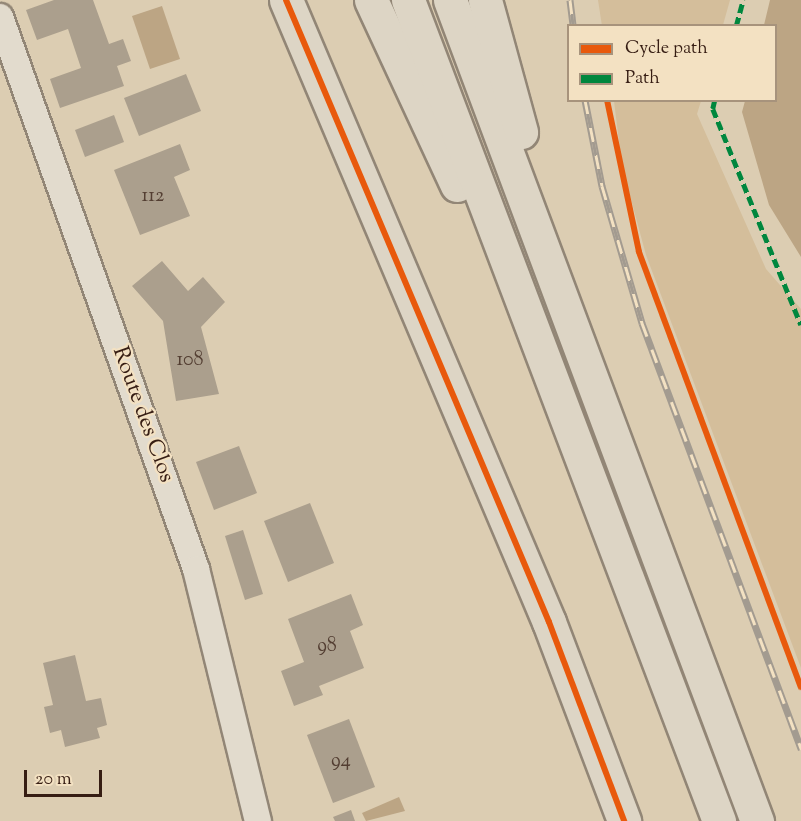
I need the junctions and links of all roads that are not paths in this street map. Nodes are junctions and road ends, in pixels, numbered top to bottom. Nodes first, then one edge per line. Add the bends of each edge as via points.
1 (286, 0) edge
2 (371, 0) edge
3 (408, 0) edge
4 (450, 0) edge
5 (485, 0) edge
6 (0, 18) edge
7 (588, 364) junction
8 (572, 435) junction
9 (258, 821) edge
10 (624, 821) edge
11 (718, 821) edge
12 (758, 821) edge

1 - 10 main road via 549,622
2 - 8 main road
3 - 8 main road
4 - 7 main road
5 - 7 main road
6 - 9 street, Route des Clos via 196,569
7 - 12 main road
8 - 11 main road

